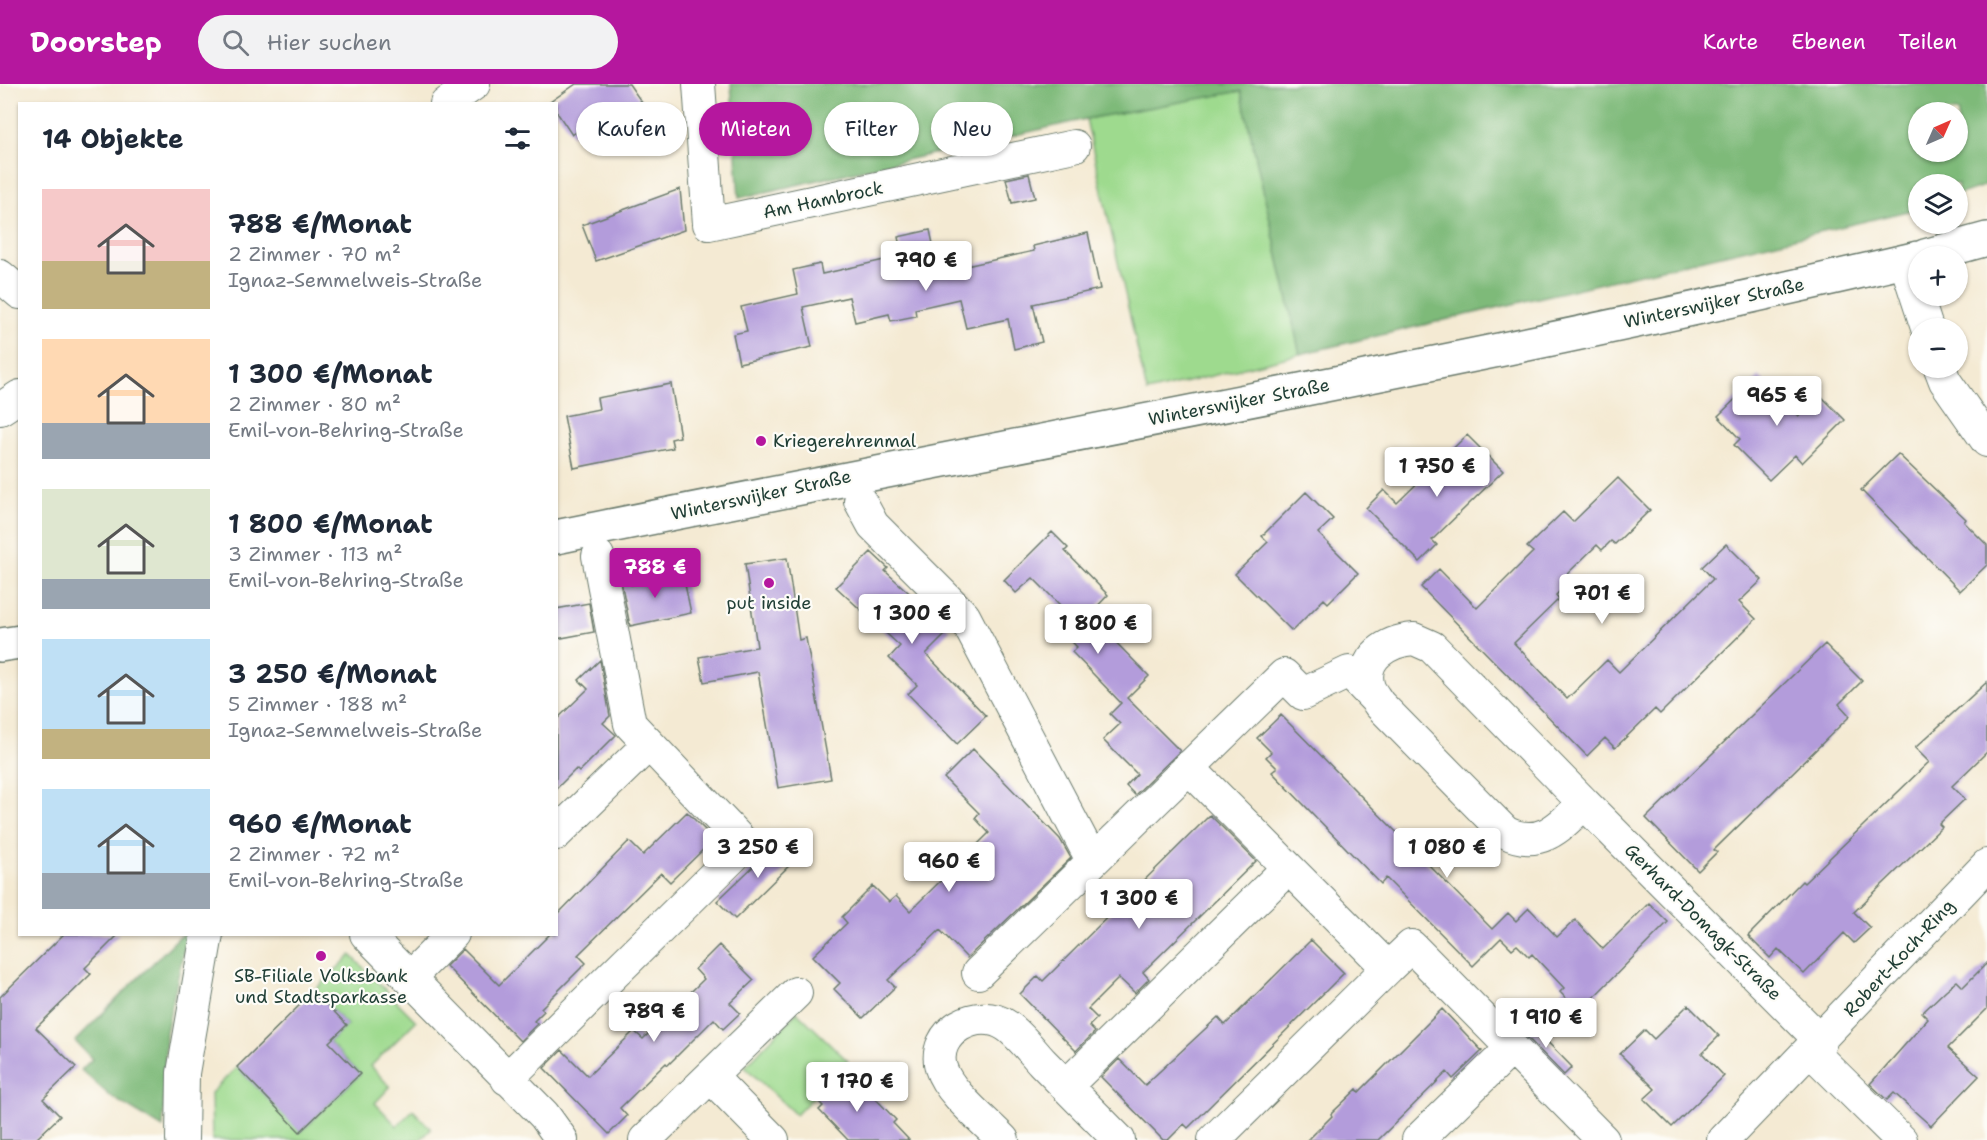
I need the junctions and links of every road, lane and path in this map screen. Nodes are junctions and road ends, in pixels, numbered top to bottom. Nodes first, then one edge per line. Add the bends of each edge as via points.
1 (474, 84) edge
2 (699, 84) edge
3 (449, 102) edge
4 (1074, 147) dead end
5 (1987, 239) edge
6 (1962, 246) edge
7 (1908, 261) edge
8 (0, 276) edge
9 (18, 291) edge
10 (1944, 378) edge
11 (18, 397) edge
12 (0, 409) edge
13 (1987, 441) edge
14 (860, 501) dead end
15 (558, 537) edge
16 (598, 556) dead end
17 (18, 642) edge
18 (0, 645) edge
19 (1379, 704) junction
20 (649, 744) junction
21 (1188, 766) junction
22 (1584, 802) junction
23 (558, 832) edge
24 (1092, 860) junction
25 (1987, 865) edge
26 (1288, 868) junction
27 (207, 936) edge
28 (368, 936) edge
29 (451, 936) edge
30 (1388, 968) junction
31 (978, 973) dead end
32 (409, 978) junction
33 (796, 993) dead end
34 (1816, 1046) junction
35 (1512, 1048) junction
36 (711, 1077) junction
37 (507, 1079) junction
38 (1066, 1086) junction
39 (182, 1140) edge
40 (562, 1140) edge
41 (645, 1140) edge
42 (773, 1140) edge
43 (1004, 1140) edge
44 (1119, 1140) edge
45 (1214, 1140) edge
46 (1418, 1140) edge
47 (1603, 1140) edge
48 (1723, 1140) edge
49 (1901, 1140) edge

1 - 3 street
2 - 4 street, Am Hambrock via 709,224
5 - 6 main road, Winterswijker Straße
7 - 15 main road, Winterswijker Straße via 1351,381 851,476
8 - 9 street
10 - 13 street
11 - 12 street
14 - 24 street via 873,525 964,616
16 - 20 street via 630,724
17 - 18 main road
19 - 21 street, Gerhard-Domagk-Straße via 1349,672 1303,694 1284,675
19 - 22 street, Gerhard-Domagk-Straße via 1505,832 1520,840 1553,831
19 - 22 street, Gerhard-Domagk-Straße via 1369,687 1368,670 1379,650 1396,640 1414,639 1432,646
20 - 23 street
20 - 37 street via 745,845
21 - 24 street
21 - 26 street
22 - 34 street, Gerhard-Domagk-Straße
24 - 31 street
25 - 34 street, Robert-Koch-Ring
26 - 30 street
26 - 38 street
27 - 39 street via 183,1073
28 - 32 street
29 - 32 street
30 - 35 street via 1411,946
30 - 45 street
32 - 37 street
33 - 36 street
34 - 48 street, Robert-Koch-Ring
34 - 49 street
35 - 46 street
35 - 47 street
36 - 41 street
36 - 42 street
37 - 40 street via 544,1115
38 - 43 street via 1006,1025 974,1018 960,1024 947,1036 940,1051 941,1068 953,1089
38 - 44 street

